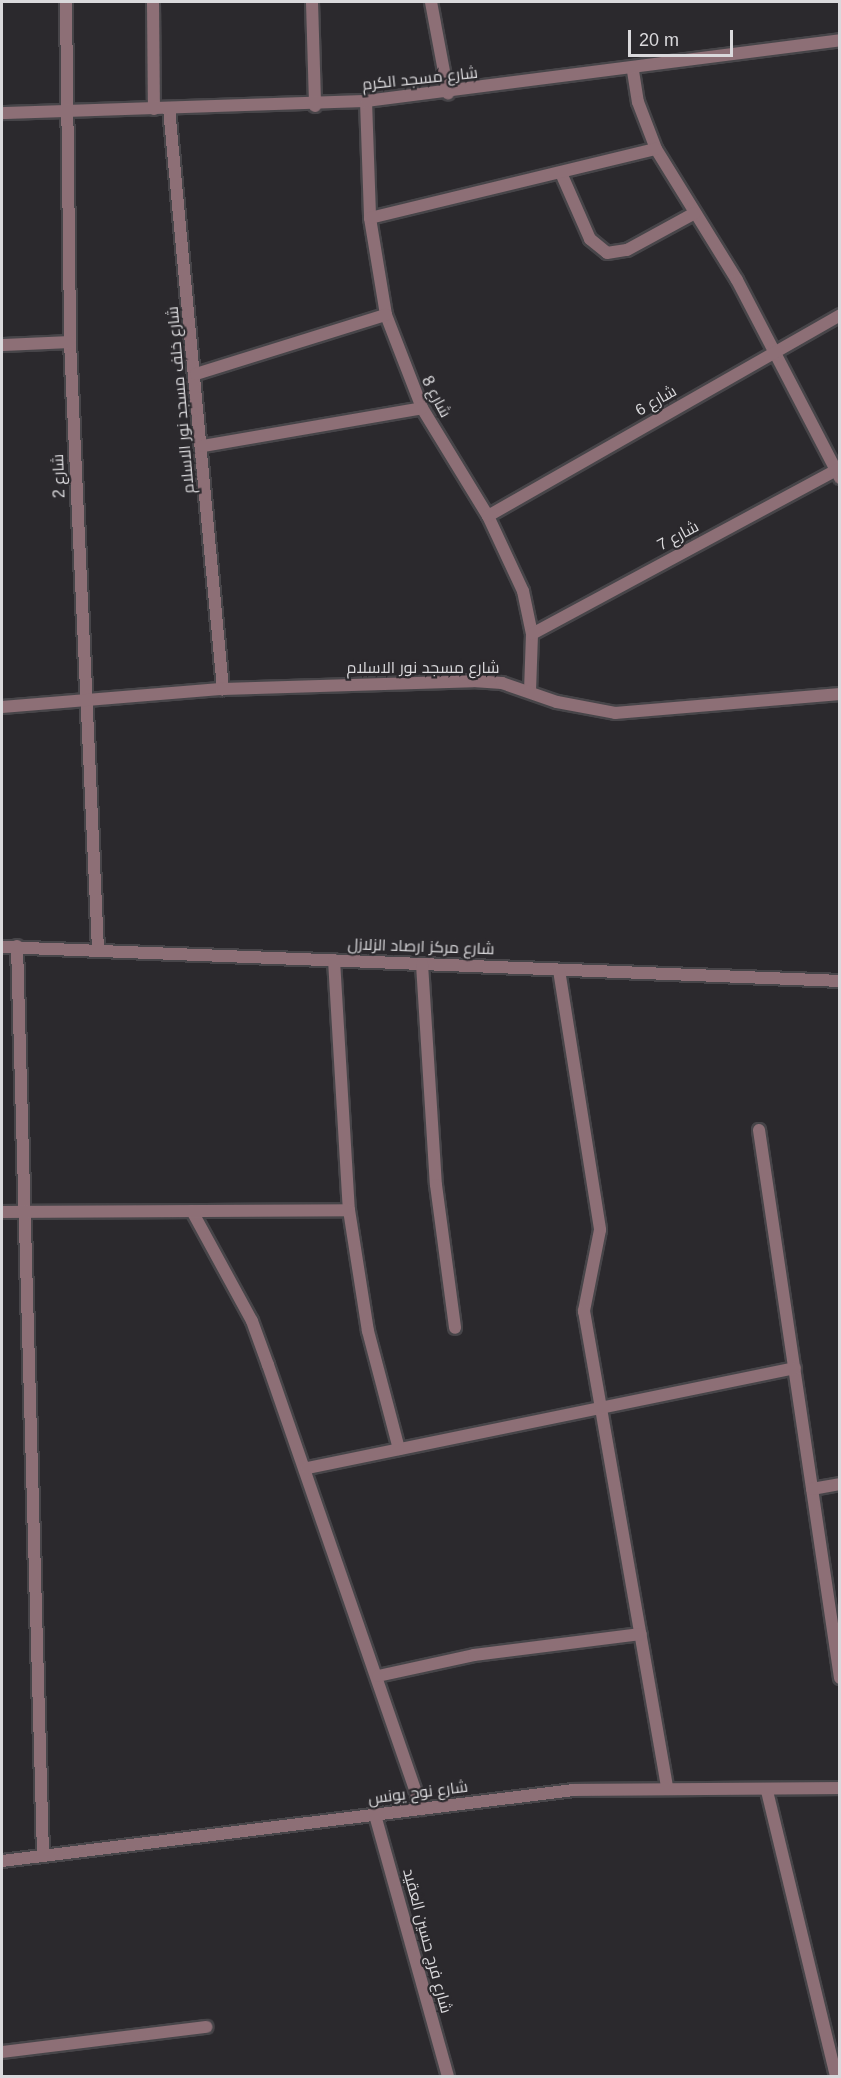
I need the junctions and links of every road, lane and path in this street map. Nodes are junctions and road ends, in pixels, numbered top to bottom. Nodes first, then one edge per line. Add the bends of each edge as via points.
1 (66, 2) edge
2 (153, 2) edge
3 (312, 2) edge
4 (431, 2) edge
5 (840, 40) edge
6 (633, 71) junction
7 (448, 93) junction
8 (366, 101) junction
9 (315, 106) junction
10 (169, 108) junction
11 (154, 109) junction
12 (68, 110) junction
13 (2, 113) edge
14 (656, 150) junction
15 (561, 172) junction
16 (695, 213) junction
17 (370, 218) junction
18 (386, 315) junction
19 (840, 315) edge
20 (70, 342) junction
21 (2, 345) edge
22 (775, 352) junction
23 (196, 374) junction
24 (422, 408) junction
25 (203, 446) junction
26 (839, 472) edge
27 (488, 516) junction
28 (531, 633) junction
29 (222, 689) junction
30 (530, 690) junction
31 (840, 693) edge
32 (85, 700) junction
33 (2, 706) edge
34 (17, 946) junction
35 (2, 947) edge
36 (98, 949) junction
37 (334, 960) junction
38 (422, 964) junction
39 (559, 970) junction
40 (840, 981) edge
41 (759, 1130) dead end
42 (349, 1210) junction
43 (192, 1211) junction
44 (2, 1212) edge
45 (24, 1212) junction
46 (455, 1328) dead end
47 (795, 1368) junction
48 (603, 1407) junction
49 (399, 1449) junction
50 (308, 1468) junction
51 (840, 1484) edge
52 (812, 1489) junction
53 (640, 1634) junction
54 (378, 1676) junction
55 (840, 1678) edge
56 (667, 1785) junction
57 (840, 1788) edge
58 (767, 1791) junction
59 (422, 1809) junction
60 (375, 1815) junction
61 (43, 1856) junction
62 (2, 1861) edge
63 (206, 2027) dead end
64 (2, 2052) edge
65 (448, 2076) edge
66 (836, 2076) edge

1 - 12 street, شارع 2
2 - 11 street
3 - 9 street
4 - 7 street
5 - 6 street, شارع مسجد الكرم
6 - 7 street, شارع مسجد الكرم
6 - 14 street via 638,102
7 - 8 street, شارع مسجد الكرم
8 - 9 street, شارع مسجد الكرم
8 - 17 street, شارع 8
9 - 10 street, شارع مسجد الكرم
10 - 11 street, شارع مسجد الكرم
10 - 23 street, شارع خلف مسجد نور الاسلام
11 - 12 street, شارع مسجد الكرم
12 - 13 street, شارع مسجد الكرم
12 - 20 street, شارع 2
14 - 15 street
14 - 16 street
15 - 16 street via 590,239 607,253 627,250
15 - 17 street
16 - 22 street
17 - 18 street, شارع 8
18 - 23 street
18 - 24 street, شارع 8
19 - 22 street, شارع 6
20 - 21 street
20 - 32 street, شارع 2
22 - 26 street
22 - 27 street, شارع 6
23 - 25 street, شارع خلف مسجد نور الاسلام
24 - 25 street
24 - 27 street, شارع 8
25 - 29 street, شارع خلف مسجد نور الاسلام
26 - 28 street, شارع 7
27 - 28 street, شارع 8 via 523,591
28 - 30 street, شارع 8
29 - 30 street, شارع مسجد نور الاسلام via 473,681
29 - 32 street, شارع مسجد نور الاسلام
30 - 31 street, شارع مسجد نور الاسلام via 567,705 615,713
32 - 33 street, شارع مسجد نور الاسلام
32 - 36 street, شارع 2
34 - 35 street, شارع مركز ارصاد الزلازل
34 - 36 street, شارع مركز ارصاد الزلازل
34 - 45 street
36 - 37 street, شارع مركز ارصاد الزلازل
37 - 38 street, شارع مركز ارصاد الزلازل
37 - 42 street
38 - 39 street, شارع مركز ارصاد الزلازل
38 - 46 street via 435,1174
39 - 40 street, شارع مركز ارصاد الزلازل
39 - 48 street via 600,1230 584,1311
41 - 47 street
42 - 43 street
42 - 49 street via 368,1330
43 - 45 street
43 - 50 street via 252,1321
44 - 45 street
45 - 61 street
47 - 48 street
47 - 52 street
48 - 49 street
48 - 53 street
49 - 50 street
50 - 54 street
51 - 52 street
52 - 55 street
53 - 54 street via 474,1655
53 - 56 street
54 - 59 street
56 - 58 street, شارع نوح يونس
56 - 59 street, شارع نوح يونس via 574,1790
57 - 58 street, شارع نوح يونس
58 - 66 street
59 - 60 street, شارع نوح يونس
60 - 61 street, شارع نوح يونس
60 - 65 street, شارع فرج حسين العقيد
61 - 62 street, شارع نوح يونس
63 - 64 street

